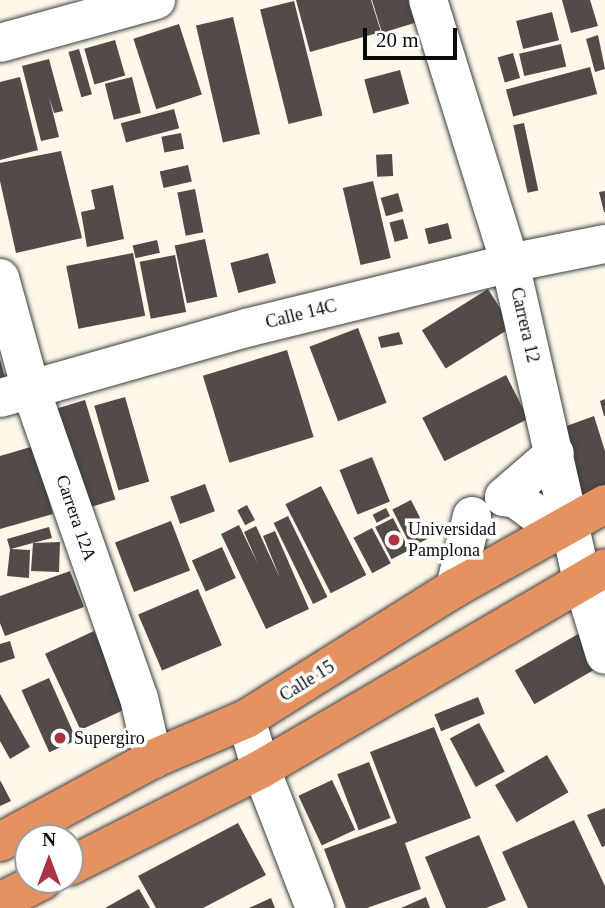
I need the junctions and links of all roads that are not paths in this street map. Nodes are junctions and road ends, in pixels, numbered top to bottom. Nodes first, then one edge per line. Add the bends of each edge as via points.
1 (156, 0) edge
2 (428, 0) edge
3 (0, 43) edge
4 (605, 244) edge
5 (510, 263) junction
6 (0, 278) edge
7 (16, 394) edge
8 (555, 453) junction
9 (605, 504) edge
10 (472, 516) dead end
11 (564, 526) junction
12 (594, 574) edge
13 (455, 588) junction
14 (605, 655) edge
15 (246, 719) junction
16 (153, 759) junction
17 (261, 769) junction
18 (0, 842) edge
19 (84, 859) edge
20 (16, 894) edge
21 (0, 902) edge
22 (315, 908) edge

1 - 3 street
2 - 5 street, Carrera 12
4 - 5 street, Calle 14C
5 - 7 street, Calle 14C via 246,328
5 - 8 street, Carrera 12
6 - 7 street, Carrera 12A
7 - 16 street, Carrera 12A via 139,698
8 - 11 street, Carrera 12
8 - 11 street via 504,497
9 - 11 highway, Calle 15
10 - 13 street
11 - 12 street, Carrera 12
11 - 13 highway, Calle 15
12 - 14 street, Carrera 12
12 - 17 highway
13 - 15 highway, Calle 15
15 - 16 highway, Calle 15
15 - 17 street
16 - 18 highway, Calle 15
17 - 19 highway
17 - 22 street
20 - 21 highway

